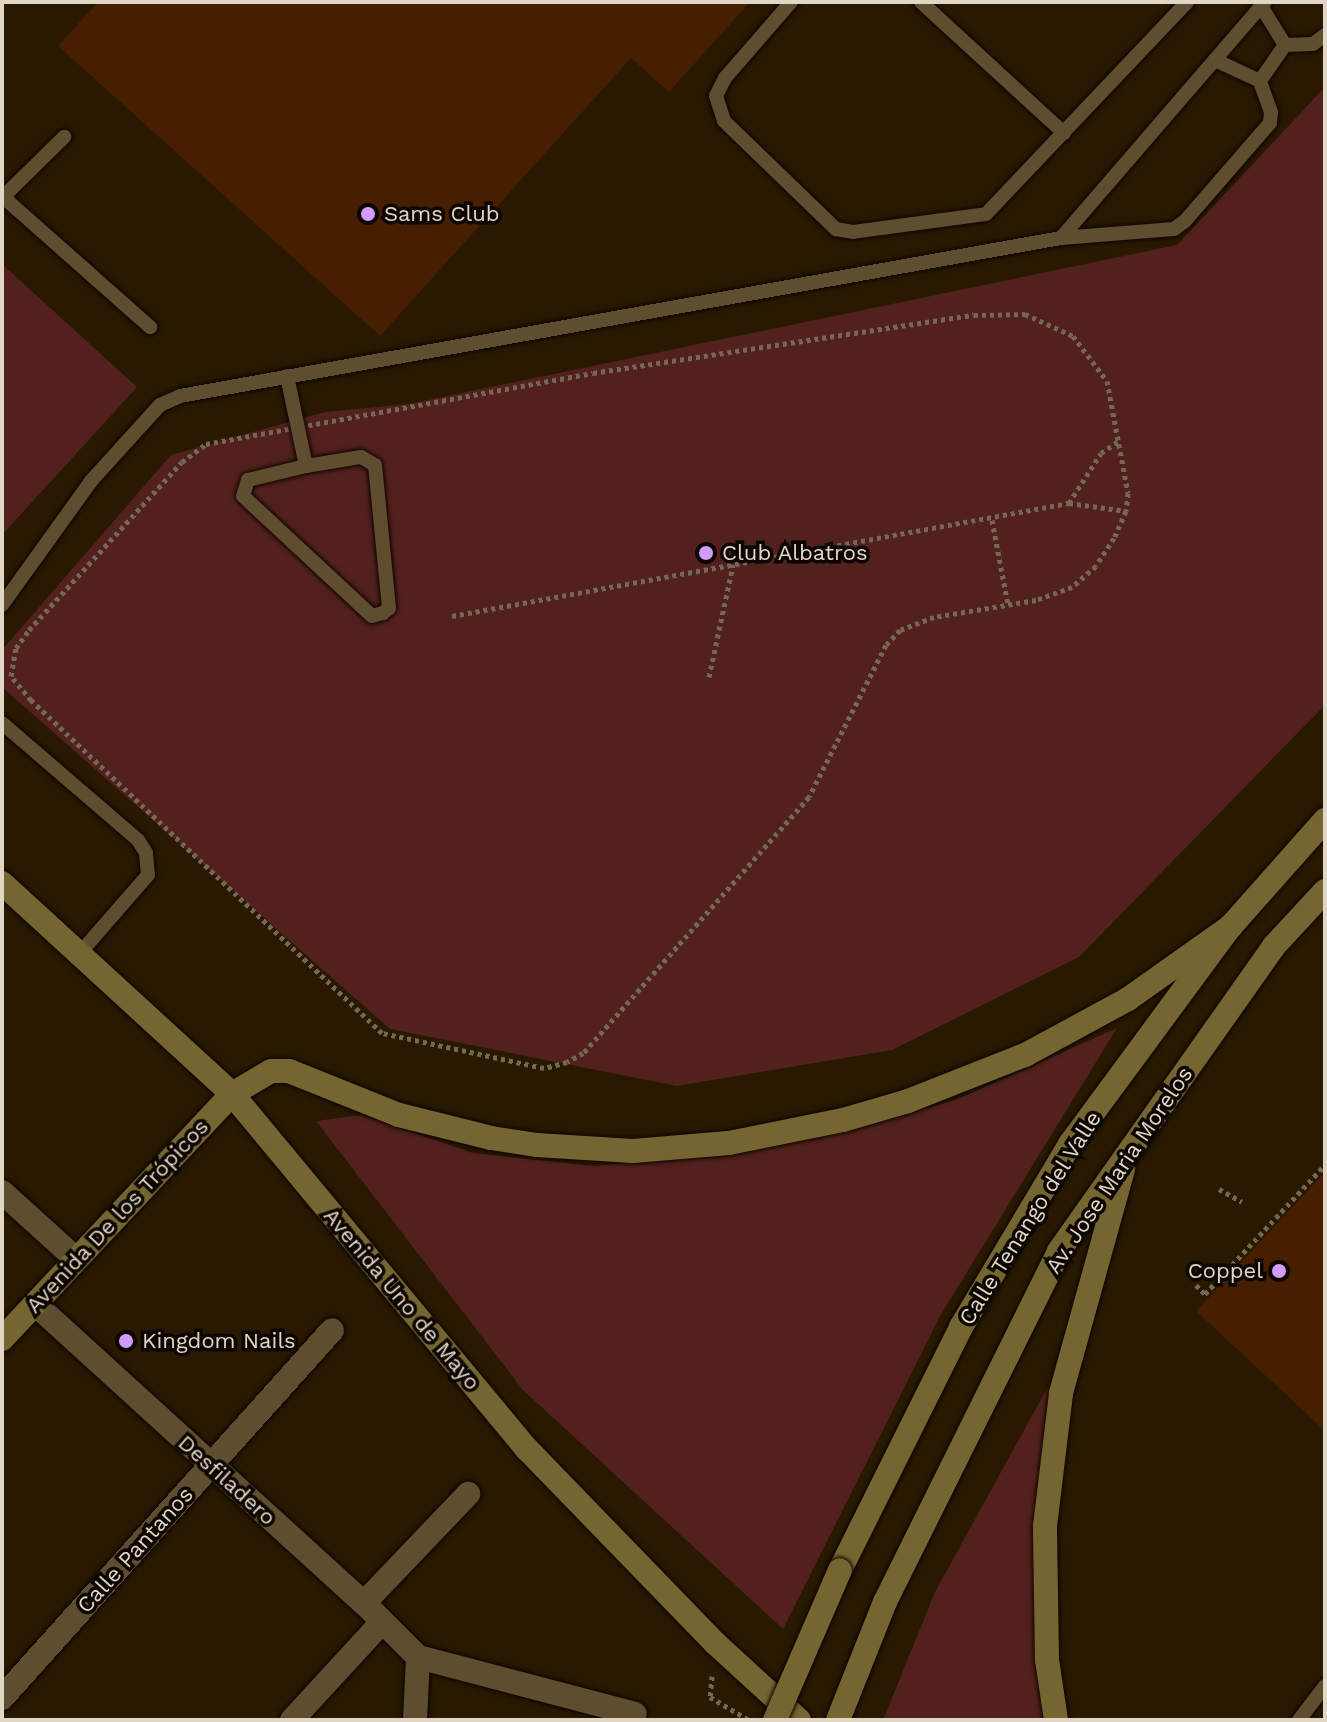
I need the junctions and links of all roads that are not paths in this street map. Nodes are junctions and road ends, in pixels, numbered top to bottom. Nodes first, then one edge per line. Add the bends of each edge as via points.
1 (791, 2) edge
2 (921, 2) edge
3 (1187, 2) edge
4 (1263, 4) edge
5 (1325, 35) edge
6 (1285, 45) junction
7 (1215, 60) junction
8 (1260, 81) junction
9 (1064, 133) junction
10 (64, 137) dead end
11 (3, 196) edge
12 (1061, 238) junction
13 (150, 327) dead end
14 (287, 376) junction
15 (306, 466) junction
16 (2, 605) edge
17 (2, 723) edge
18 (1325, 820) edge
19 (2, 883) edge
20 (1325, 891) edge
21 (1231, 926) junction
22 (79, 954) junction
23 (232, 1094) junction
24 (1128, 1153) junction
25 (2, 1192) edge
26 (76, 1259) junction
27 (35, 1304) junction
28 (332, 1330) dead end
29 (2, 1339) edge
30 (211, 1466) junction
31 (468, 1494) dead end
32 (364, 1603) junction
33 (382, 1622) junction
34 (418, 1657) junction
35 (1325, 1686) edge
36 (2, 1698) edge
37 (635, 1714) dead end
38 (292, 1720) edge
39 (415, 1720) edge
40 (775, 1720) edge
41 (799, 1720) edge
42 (838, 1720) edge
43 (1056, 1720) edge
44 (1299, 1720) edge

1 - 9 lane via 725,78 716,96 724,121 836,229 853,232 986,214
2 - 9 lane
3 - 9 lane
4 - 6 lane
4 - 7 lane
5 - 6 lane via 1313,44
6 - 8 lane
7 - 8 lane
7 - 12 lane
8 - 12 lane via 1270,123 1185,221 1174,229
10 - 11 lane
11 - 13 lane
12 - 14 lane
14 - 15 lane
14 - 16 lane via 180,396 160,405 91,481
15 - 15 lane via 361,457 375,465 389,608 383,613 372,616 243,496 248,480
17 - 22 lane via 138,840 146,853 148,875
18 - 21 main road, Calle Tenango del Valle
19 - 22 main road, Avenida Uno de Mayo
20 - 24 main road, Av. Jose Maria Morelos via 1274,946
21 - 23 main road, Avenida De los Trópicos via 1128,999 1025,1055 908,1101 741,1141 633,1151 491,1138 399,1115 289,1071 256,1077
21 - 40 main road, Calle Tenango del Valle, bridge via 1070,1144 961,1327 840,1570
22 - 23 main road, Avenida Uno de Mayo
23 - 26 main road, Avenida De los Trópicos
23 - 41 main road, Avenida Uno de Mayo via 527,1449 715,1643
24 - 42 main road, Av. Jose Maria Morelos via 1059,1251 885,1602
24 - 43 main road via 1059,1408 1045,1526 1047,1660
25 - 26 street
26 - 27 main road, Avenida De los Trópicos
27 - 29 main road, Avenida De los Trópicos
27 - 30 street, Desfiladero
28 - 30 street, Calle Pantanos
30 - 32 street, Desfiladero
30 - 36 street, Calle Pantanos
31 - 32 street
32 - 33 street, Desfiladero
33 - 34 street, Desfiladero
33 - 38 street
34 - 37 street, Desfiladero
34 - 39 street
35 - 44 lane

